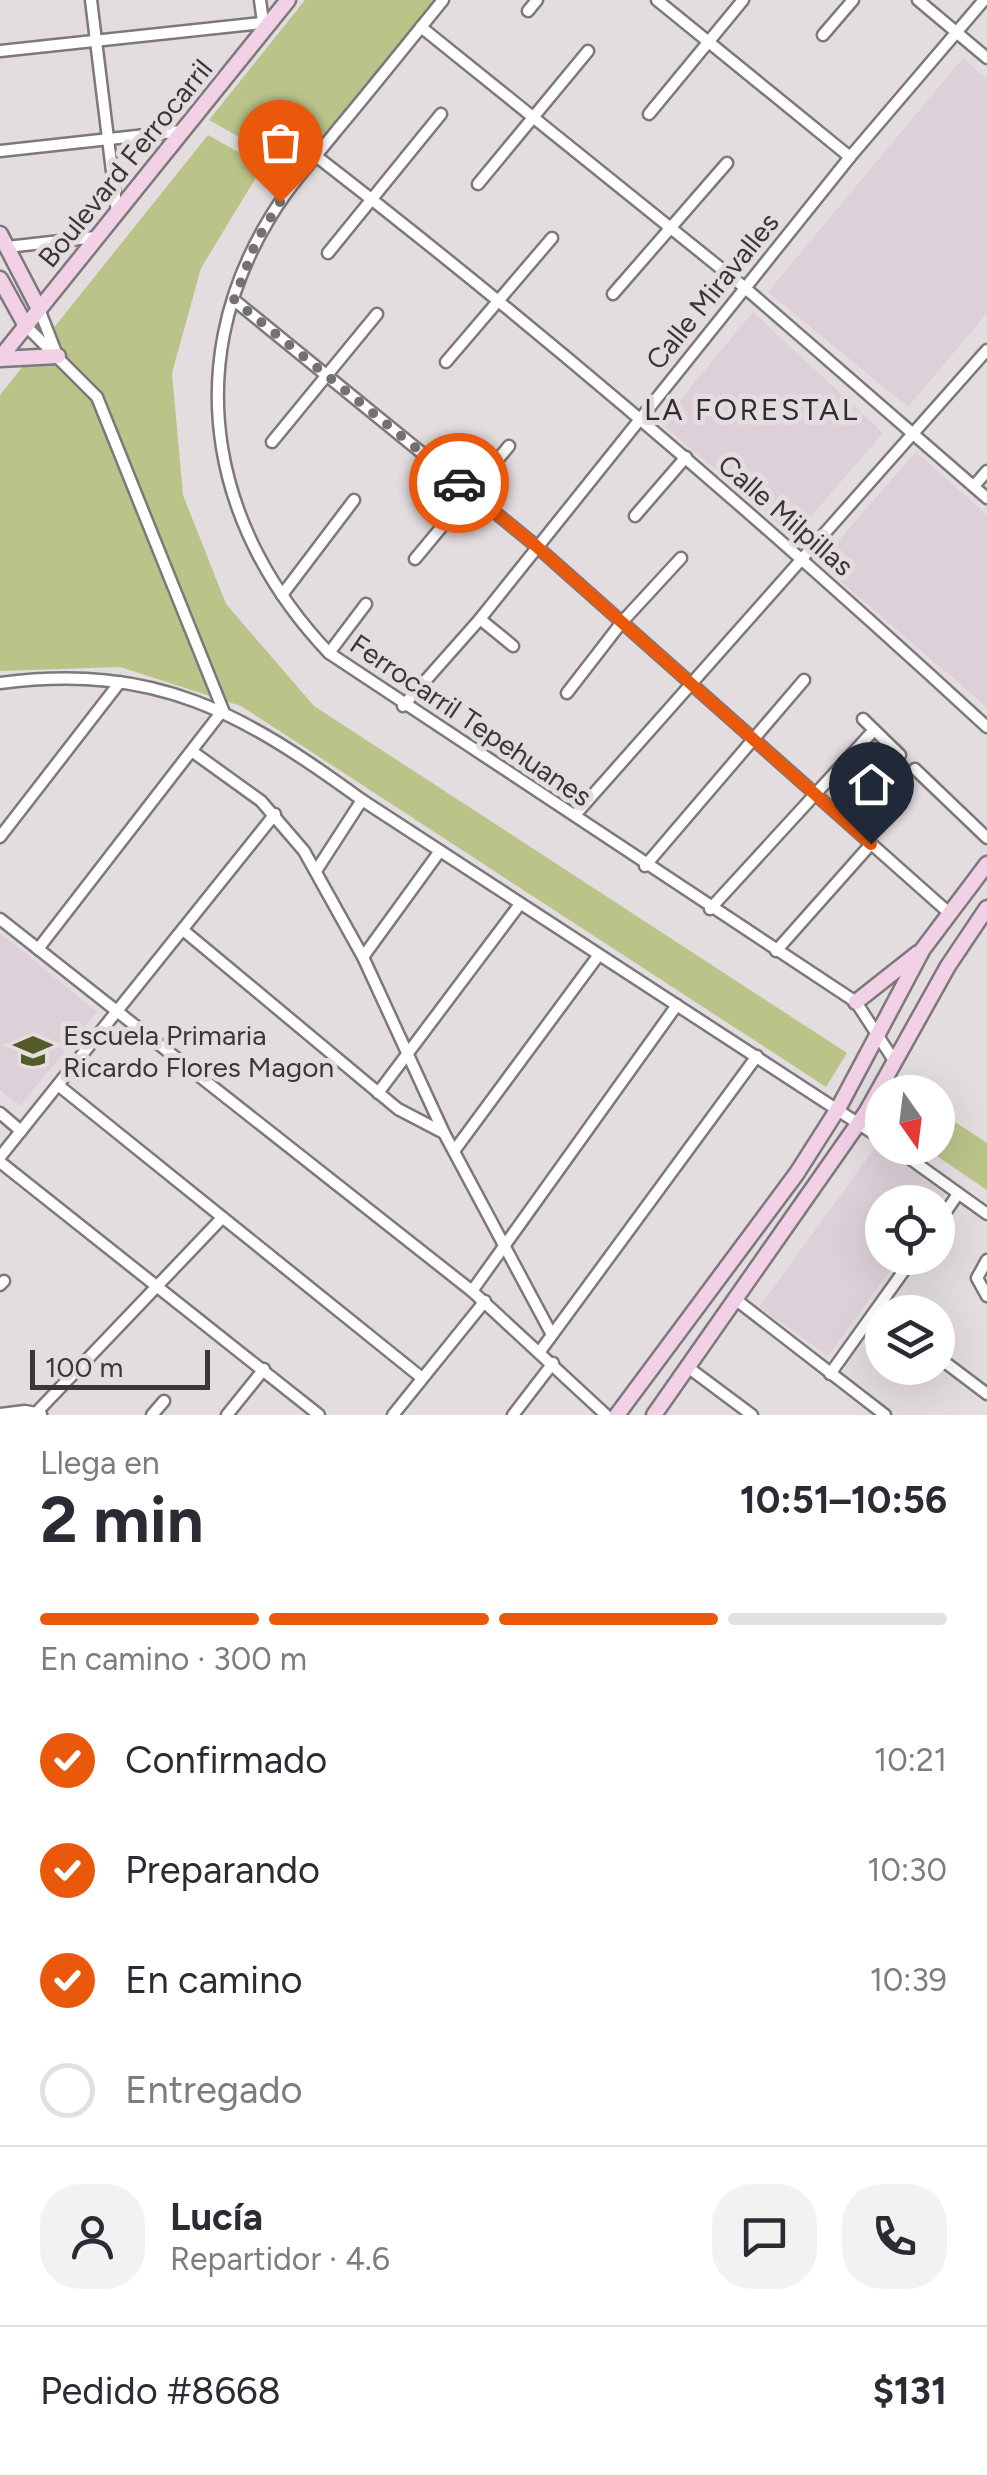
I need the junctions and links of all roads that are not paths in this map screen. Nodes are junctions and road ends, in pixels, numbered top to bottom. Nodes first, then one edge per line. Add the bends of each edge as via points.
1 (91, 0) edge
2 (260, 0) edge
3 (288, 0) edge
4 (443, 0) edge
5 (536, 0) edge
6 (657, 0) edge
7 (744, 0) edge
8 (853, 0) edge
9 (918, 0) edge
10 (984, 0) edge
11 (528, 11) dead end
12 (267, 22) junction
13 (421, 26) junction
14 (958, 33) junction
15 (824, 35) dead end
16 (96, 40) junction
17 (707, 41) junction
18 (0, 51) edge
19 (588, 51) dead end
20 (987, 58) edge
21 (441, 114) dead end
22 (649, 114) dead end
23 (534, 116) junction
24 (183, 131) junction
25 (108, 139) junction
26 (0, 151) edge
27 (316, 156) junction
28 (850, 157) junction
29 (726, 163) dead end
30 (478, 184) dead end
31 (372, 200) junction
32 (117, 212) junction
33 (672, 227) junction
34 (96, 237) junction
35 (552, 238) dead end
36 (3, 241) edge
37 (328, 253) dead end
38 (0, 279) edge
39 (744, 287) junction
40 (613, 294) dead end
41 (234, 300) junction
42 (498, 301) junction
43 (39, 309) junction
44 (376, 314) dead end
45 (26, 326) junction
46 (987, 350) edge
47 (58, 356) junction
48 (0, 358) edge
49 (446, 362) dead end
50 (327, 374) junction
51 (638, 417) junction
52 (914, 435) junction
53 (272, 442) dead end
54 (509, 446) dead end
55 (686, 458) junction
56 (987, 471) edge
57 (974, 486) junction
58 (470, 492) junction
59 (987, 498) edge
60 (354, 500) dead end
61 (635, 516) dead end
62 (535, 545) junction
63 (802, 557) junction
64 (680, 558) dead end
65 (415, 559) dead end
66 (282, 595) junction
67 (366, 604) dead end
68 (480, 619) junction
69 (622, 622) junction
70 (513, 646) dead end
71 (330, 653) junction
72 (804, 680) dead end
73 (0, 682) edge
74 (120, 682) junction
75 (689, 684) junction
76 (568, 693) dead end
77 (403, 706) junction
78 (223, 710) junction
79 (862, 719) dead end
80 (987, 727) edge
81 (874, 730) junction
82 (752, 739) junction
83 (193, 752) junction
84 (900, 755) dead end
85 (915, 770) dead end
86 (813, 791) junction
87 (362, 800) junction
88 (275, 814) junction
89 (575, 814) junction
90 (0, 837) edge
91 (987, 838) edge
92 (871, 844) junction
93 (440, 852) junction
94 (987, 864) edge
95 (645, 866) junction
96 (316, 871) junction
97 (520, 904) junction
98 (710, 908) junction
99 (987, 908) edge
100 (948, 912) junction
101 (0, 919) edge
102 (183, 930) junction
103 (38, 948) junction
104 (923, 949) junction
105 (776, 951) junction
106 (598, 956) junction
107 (363, 957) junction
108 (856, 1002) junction
109 (677, 1004) junction
110 (117, 1009) junction
111 (875, 1038) junction
112 (409, 1053) junction
113 (757, 1056) junction
114 (895, 1062) junction
115 (58, 1085) junction
116 (378, 1093) junction
117 (839, 1108) junction
118 (0, 1113) edge
119 (860, 1122) junction
120 (865, 1126) edge
121 (21, 1131) junction
122 (444, 1133) junction
123 (454, 1151) junction
124 (0, 1159) edge
125 (918, 1165) edge
126 (958, 1194) junction
127 (955, 1198) edge
128 (987, 1214) edge
129 (222, 1218) junction
130 (505, 1244) junction
131 (987, 1260) edge
132 (160, 1285) junction
133 (472, 1291) junction
134 (987, 1296) edge
135 (735, 1299) junction
136 (485, 1301) junction
137 (865, 1330) edge
138 (550, 1333) junction
139 (541, 1350) junction
140 (553, 1363) junction
141 (689, 1368) junction
142 (264, 1369) junction
143 (955, 1370) edge
144 (830, 1374) junction
145 (422, 1378) junction
146 (987, 1394) edge
147 (164, 1401) dead end
148 (0, 1414) edge
149 (40, 1414) edge
150 (152, 1415) edge
151 (227, 1415) edge
152 (320, 1415) edge
153 (393, 1415) edge
154 (513, 1415) edge
155 (606, 1415) edge
156 (617, 1415) edge
157 (654, 1415) edge
158 (752, 1415) edge
159 (885, 1415) edge

1 - 16 street
2 - 12 street
3 - 12 main road, Boulevard Ferrocarril
4 - 13 street, Ferrocarril Tepehuanes
5 - 11 street
6 - 17 street
7 - 17 street
8 - 15 street
9 - 14 street
10 - 14 street, Calle Miravalles
12 - 16 street
12 - 24 main road, Boulevard Ferrocarril
13 - 23 street
13 - 27 street, Ferrocarril Tepehuanes
14 - 20 street
14 - 28 street, Calle Miravalles
16 - 18 street
16 - 25 street
17 - 22 street
17 - 28 street
19 - 23 street
21 - 31 street
23 - 30 street
23 - 33 street
24 - 25 street
24 - 32 main road, Boulevard Ferrocarril
25 - 26 street
25 - 32 street
27 - 31 street, Calle Milpillas
27 - 41 street, Ferrocarril Tepehuanes via 268,221
28 - 39 street, Calle Miravalles
29 - 33 street
31 - 37 street
31 - 42 street, Calle Milpillas
32 - 34 main road, Boulevard Ferrocarril
33 - 39 street
33 - 40 street
34 - 36 street
34 - 43 main road, Boulevard Ferrocarril
35 - 42 street
36 - 43 main road
38 - 45 main road
39 - 51 street, Calle Miravalles
39 - 52 street
41 - 50 street
41 - 66 street, Ferrocarril Tepehuanes via 219,369 220,442 238,517
42 - 49 street
42 - 51 street, Calle Milpillas
43 - 45 main road, Boulevard Ferrocarril
43 - 47 street
44 - 50 street
45 - 47 street
45 - 48 main road, Boulevard Ferrocarril
46 - 52 street
47 - 48 main road
47 - 78 street via 84,380 113,428
50 - 53 street
50 - 58 street
51 - 55 street, Calle Milpillas
51 - 62 street, Calle Miravalles
52 - 57 street
52 - 63 street
54 - 58 street
55 - 61 street
55 - 63 street, Calle Milpillas
56 - 57 street
57 - 59 street
58 - 62 street
58 - 65 street
60 - 66 street
62 - 68 street, Calle Miravalles
62 - 69 street
63 - 75 street
63 - 80 street, Calle Milpillas
64 - 69 street
66 - 71 street, Ferrocarril Tepehuanes
67 - 71 street
68 - 70 street
68 - 77 street, Calle Miravalles
69 - 75 street
69 - 76 street
71 - 77 street, Ferrocarril Tepehuanes
72 - 82 street
73 - 74 street
74 - 78 street via 184,694
74 - 90 street
75 - 82 street
75 - 89 street
77 - 89 street, Ferrocarril Tepehuanes
78 - 83 street
78 - 87 street
79 - 81 street
81 - 84 street
81 - 86 street
82 - 86 street
82 - 95 street
83 - 88 street
83 - 103 street
85 - 91 street
86 - 92 street
86 - 98 street
87 - 93 street
87 - 96 street
88 - 96 street
88 - 102 street
89 - 95 street, Ferrocarril Tepehuanes
92 - 100 street
92 - 105 street
93 - 97 street
93 - 107 street
94 - 100 main road
95 - 98 street, Ferrocarril Tepehuanes
96 - 107 street
97 - 106 street
97 - 112 street
98 - 105 street, Ferrocarril Tepehuanes
99 - 114 main road
100 - 104 main road
101 - 103 street
102 - 110 street
102 - 116 street
103 - 110 street
104 - 108 main road
104 - 111 main road
105 - 108 street, Ferrocarril Tepehuanes
106 - 109 street
106 - 123 street
107 - 112 street
108 - 111 street, Ferrocarril Tepehuanes
109 - 113 street
109 - 130 street
110 - 115 street
110 - 133 street
111 - 114 street, Ferrocarril Tepehuanes
111 - 117 main road
112 - 116 street
112 - 122 street
113 - 117 street
113 - 138 street
114 - 119 main road
115 - 121 street
115 - 129 street
116 - 122 street
117 - 119 street
117 - 156 main road
118 - 121 street
119 - 120 street
119 - 135 main road
121 - 124 street
122 - 123 street
123 - 130 street
124 - 132 street
125 - 126 street
126 - 127 street
126 - 128 street
129 - 132 street
129 - 145 street
130 - 133 street
130 - 138 street
131 - 134 street via 977,1278
132 - 142 street
132 - 149 street
133 - 136 street
135 - 141 main road
135 - 144 street
136 - 139 street
136 - 145 street
137 - 144 street
138 - 139 street
139 - 140 street
140 - 154 street
140 - 155 street
141 - 157 main road
141 - 158 street
142 - 151 street
142 - 152 street
143 - 146 street
144 - 159 street
145 - 153 street
147 - 150 street
148 - 149 street

